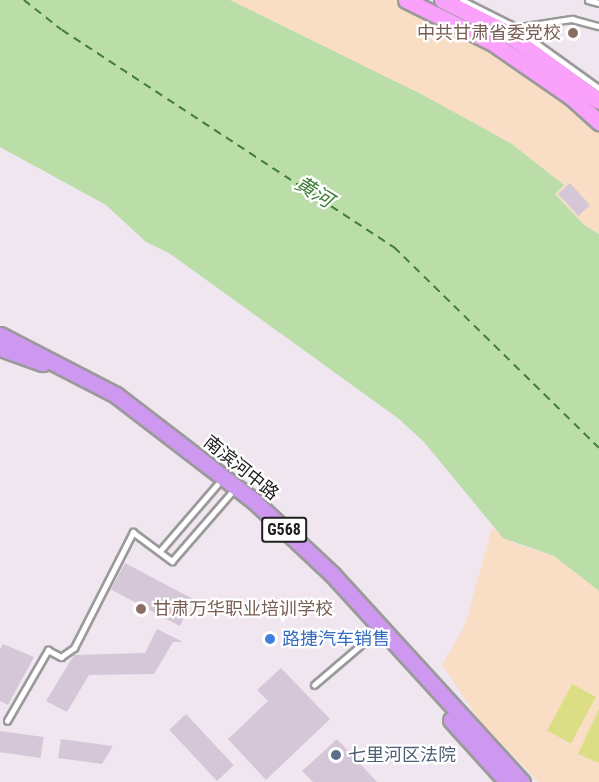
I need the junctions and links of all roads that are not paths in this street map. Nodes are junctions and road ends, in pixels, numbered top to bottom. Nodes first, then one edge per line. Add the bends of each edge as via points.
1 (406, 0) edge
2 (442, 0) edge
3 (462, 0) edge
4 (588, 0) edge
5 (599, 3) edge
6 (599, 27) edge
7 (508, 29) junction
8 (599, 88) edge
9 (599, 101) edge
10 (599, 122) edge
11 (0, 334) edge
12 (0, 348) edge
13 (217, 485) junction
14 (231, 494) junction
15 (160, 551) junction
16 (374, 634) junction
17 (314, 686) dead end
18 (7, 721) dead end
19 (507, 782) edge
20 (522, 782) edge

1 - 10 main road via 493,43 571,97
2 - 7 main road
3 - 7 lane
4 - 5 lane
6 - 7 lane via 572,20
7 - 8 lane
7 - 9 main road
11 - 20 highway, 南滨河中路 / G568 via 116,395 254,501 332,574
12 - 13 highway, 南滨河中路 / G568 via 78,381
13 - 14 highway, 南滨河中路 / G568
13 - 15 lane
14 - 15 lane via 172,561
14 - 16 highway, 南滨河中路 / G568 via 324,578
15 - 18 lane via 133,532 74,648 61,657 48,650
16 - 17 lane
16 - 19 highway, 南滨河中路 / G568

